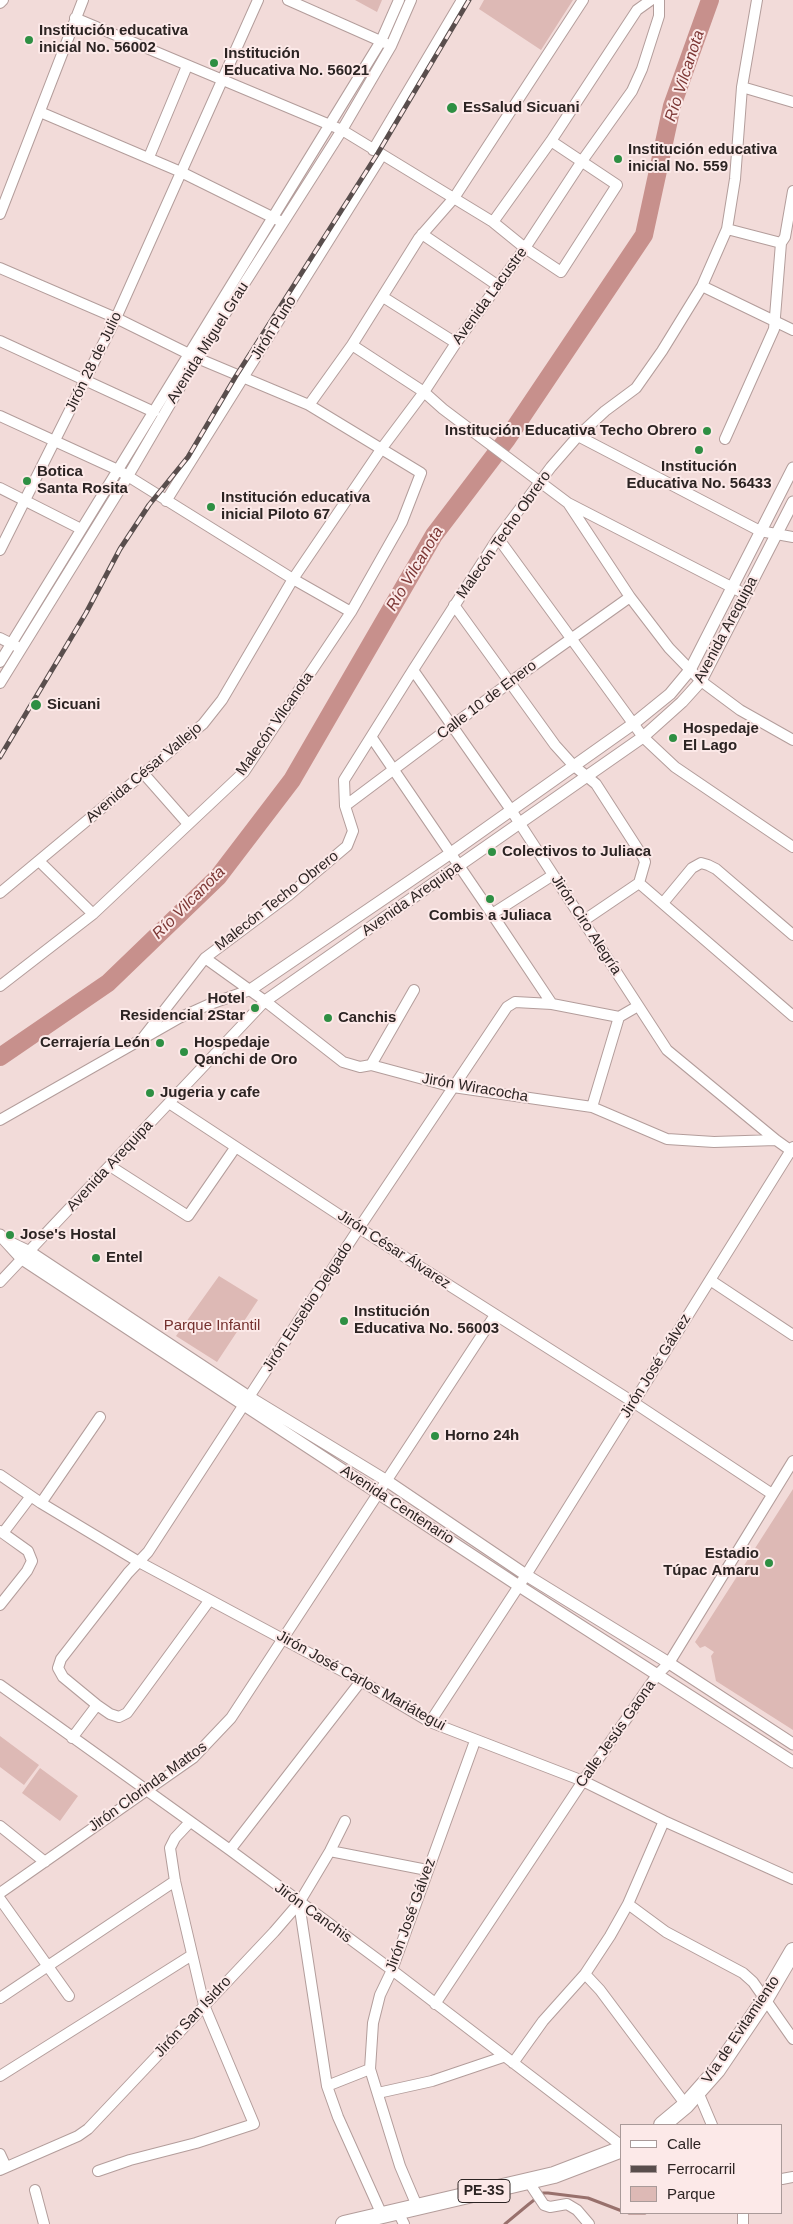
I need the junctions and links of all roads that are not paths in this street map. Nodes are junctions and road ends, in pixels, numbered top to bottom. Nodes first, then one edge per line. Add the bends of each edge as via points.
1 (3, 0) edge
2 (83, 0) edge
3 (258, 0) edge
4 (288, 0) edge
5 (399, 0) edge
6 (411, 0) edge
7 (462, 0) edge
8 (583, 0) edge
9 (652, 0) edge
10 (659, 0) edge
11 (757, 0) edge
12 (0, 3) edge
13 (76, 18) junction
14 (386, 43) junction
15 (187, 66) junction
16 (222, 80) junction
17 (742, 88) junction
18 (793, 102) edge
19 (40, 112) junction
20 (330, 125) junction
21 (342, 130) junction
22 (551, 141) junction
23 (378, 152) junction
24 (149, 157) junction
25 (582, 161) junction
26 (181, 172) junction
27 (793, 191) edge
28 (454, 198) junction
29 (0, 214) edge
30 (272, 216) junction
31 (493, 222) junction
32 (283, 223) junction
33 (727, 229) junction
34 (422, 234) junction
35 (781, 243) junction
36 (525, 248) junction
37 (0, 268) edge
38 (497, 284) junction
39 (702, 286) junction
40 (383, 297) junction
41 (116, 318) junction
42 (776, 321) junction
43 (793, 330) edge
44 (0, 341) edge
45 (456, 343) junction
46 (352, 345) junction
47 (192, 356) junction
48 (242, 378) junction
49 (86, 380) junction
50 (424, 392) junction
51 (309, 405) junction
52 (154, 412) junction
53 (0, 416) edge
54 (578, 436) junction
55 (725, 439) dead end
56 (55, 440) junction
57 (382, 448) junction
58 (793, 468) edge
59 (118, 470) junction
60 (128, 476) junction
61 (541, 484) junction
62 (0, 488) edge
63 (24, 498) junction
64 (166, 501) junction
65 (793, 502) edge
66 (568, 503) junction
67 (81, 529) junction
68 (760, 531) junction
69 (778, 534) junction
70 (793, 537) edge
71 (498, 538) junction
72 (0, 550) edge
73 (293, 579) junction
74 (733, 587) junction
75 (745, 594) junction
76 (630, 597) junction
77 (454, 605) junction
78 (351, 612) junction
79 (0, 638) edge
80 (570, 639) junction
81 (11, 643) junction
82 (22, 648) junction
83 (0, 662) edge
84 (413, 670) junction
85 (690, 670) junction
86 (701, 680) junction
87 (510, 682) junction
88 (0, 683) edge
89 (632, 724) junction
90 (453, 725) junction
91 (643, 737) junction
92 (372, 738) junction
93 (793, 740) edge
94 (573, 765) junction
95 (393, 769) junction
96 (144, 774) junction
97 (587, 776) junction
98 (345, 806) junction
99 (511, 810) junction
100 (520, 823) junction
101 (188, 824) junction
102 (793, 847) edge
103 (451, 853) junction
104 (39, 861) junction
105 (459, 866) junction
106 (553, 875) junction
107 (640, 884) junction
108 (0, 893) edge
109 (663, 903) junction
110 (93, 914) junction
111 (492, 914) junction
112 (583, 920) junction
113 (793, 935) edge
114 (205, 958) junction
115 (0, 986) edge
116 (250, 990) junction
117 (414, 990) dead end
118 (265, 1001) junction
119 (552, 1004) junction
120 (638, 1006) junction
121 (793, 1016) edge
122 (619, 1017) junction
123 (142, 1039) junction
124 (371, 1065) junction
125 (453, 1087) junction
126 (169, 1103) junction
127 (592, 1106) junction
128 (0, 1120) edge
129 (776, 1140) junction
130 (236, 1148) junction
131 (792, 1149) edge
132 (110, 1166) junction
133 (359, 1228) junction
134 (4, 1238) edge
135 (26, 1256) junction
136 (710, 1280) junction
137 (0, 1282) edge
138 (495, 1315) junction
139 (793, 1335) edge
140 (247, 1401) junction
141 (633, 1402) junction
142 (100, 1417) dead end
143 (793, 1461) edge
144 (0, 1475) edge
145 (388, 1481) junction
146 (380, 1494) junction
147 (772, 1494) junction
148 (30, 1496) junction
149 (41, 1503) junction
150 (2, 1532) edge
151 (139, 1562) junction
152 (526, 1575) junction
153 (518, 1586) junction
154 (210, 1600) junction
155 (0, 1605) edge
156 (285, 1639) junction
157 (669, 1663) junction
158 (657, 1674) junction
159 (361, 1681) junction
160 (0, 1685) edge
161 (97, 1704) junction
162 (430, 1722) junction
163 (72, 1738) junction
164 (476, 1740) junction
165 (793, 1744) edge
166 (793, 1762) edge
167 (583, 1781) junction
168 (146, 1791) junction
169 (345, 1820) dead end
170 (664, 1821) junction
171 (190, 1822) junction
172 (0, 1826) edge
173 (230, 1850) junction
174 (330, 1851) junction
175 (45, 1862) junction
176 (427, 1870) junction
177 (793, 1878) edge
178 (175, 1881) junction
179 (0, 1894) edge
180 (0, 1899) edge
181 (299, 1903) junction
182 (628, 1904) junction
183 (793, 1950) edge
184 (192, 1954) junction
185 (48, 1965) junction
186 (392, 1970) junction
187 (584, 1974) junction
188 (69, 1996) dead end
189 (0, 1998) edge
190 (765, 1999) junction
191 (435, 2004) junction
192 (204, 2005) junction
193 (793, 2039) edge
194 (503, 2057) junction
195 (513, 2063) junction
196 (370, 2068) junction
197 (0, 2076) edge
198 (327, 2086) junction
199 (698, 2092) junction
200 (378, 2093) junction
201 (686, 2105) junction
202 (663, 2124) edge
203 (712, 2124) edge
204 (620, 2146) edge
205 (620, 2149) edge
206 (0, 2154) edge
207 (3, 2168) edge
208 (98, 2171) dead end
209 (35, 2190) dead end
210 (534, 2192) junction
211 (416, 2206) junction
212 (382, 2215) junction
213 (401, 2218) edge
214 (44, 2224) edge
215 (344, 2224) edge
216 (589, 2224) edge

1 - 12 street
2 - 13 street
3 - 16 street, Jirón 28 de Julio
4 - 14 street
5 - 14 street, Avenida Miguel Grau
6 - 14 street, Avenida Miguel Grau
7 - 23 street, Jirón Puno
8 - 28 street
9 - 22 street via 637,10
10 - 25 street, Avenida Lacustre via 659,16 642,69
11 - 17 street, Malecón Techo Obrero
13 - 15 street
13 - 19 street
14 - 20 street, Avenida Miguel Grau
14 - 21 street, Avenida Miguel Grau
15 - 16 street
15 - 24 street
16 - 20 street
16 - 26 street, Jirón 28 de Julio
17 - 18 street
17 - 33 street, Malecón Techo Obrero via 735,179
19 - 24 street
19 - 29 street
20 - 21 street
20 - 30 street, Avenida Miguel Grau
21 - 23 street
21 - 32 street, Avenida Miguel Grau
22 - 25 street
22 - 31 street
23 - 28 street
23 - 48 street, Jirón Puno
24 - 26 street
25 - 36 street, Avenida Lacustre
25 - 36 street via 616,185 561,272
26 - 30 street
26 - 41 street, Jirón 28 de Julio
27 - 35 street via 785,237
28 - 31 street
28 - 34 street
30 - 32 street
30 - 47 street, Avenida Miguel Grau
31 - 36 street
32 - 47 street, Avenida Miguel Grau
33 - 35 street
33 - 39 street, Malecón Techo Obrero
34 - 38 street
34 - 40 street
35 - 42 street
36 - 38 street, Avenida Lacustre
37 - 41 street
38 - 45 street, Avenida Lacustre
39 - 42 street
39 - 54 street, Malecón Techo Obrero via 636,388
40 - 45 street
40 - 46 street
41 - 47 street
41 - 49 street, Jirón 28 de Julio
42 - 43 street
42 - 55 street
44 - 49 street
45 - 50 street, Avenida Lacustre
46 - 50 street
46 - 51 street
47 - 48 street
47 - 52 street, Avenida Miguel Grau
47 - 60 street, Avenida Miguel Grau
48 - 51 street
48 - 64 street, Jirón Puno
49 - 52 street
49 - 56 street, Jirón 28 de Julio
50 - 57 street, Avenida Lacustre
50 - 61 street
51 - 57 street
52 - 59 street, Avenida Miguel Grau
53 - 56 street
54 - 61 street, Malecón Techo Obrero
54 - 68 street
56 - 59 street
56 - 63 street, Jirón 28 de Julio
57 - 73 street, Avenida Lacustre
57 - 78 street, Malecón Vilcanota via 421,473 402,522
58 - 68 street, Avenida Arequipa
59 - 60 street
59 - 67 street, Avenida Miguel Grau
60 - 64 street
60 - 82 street, Avenida Miguel Grau
61 - 66 street
61 - 71 street, Malecón Techo Obrero
62 - 63 street
63 - 67 street
63 - 72 street, Jirón 28 de Julio
64 - 73 street
65 - 69 street, Avenida Arequipa
66 - 74 street
66 - 76 street
67 - 81 street, Avenida Miguel Grau
68 - 69 street
68 - 74 street, Avenida Arequipa
69 - 70 street
69 - 75 street, Avenida Arequipa
71 - 77 street, Malecón Techo Obrero
71 - 80 street
73 - 78 street
73 - 96 street, Avenida César Vallejo via 222,700 203,724
74 - 75 street
74 - 85 street, Avenida Arequipa
75 - 86 street, Avenida Arequipa
76 - 80 street, Calle 10 de Enero
76 - 85 street
77 - 84 street, Malecón Techo Obrero
77 - 87 street
78 - 101 street, Malecón Vilcanota via 244,772
79 - 81 street
80 - 87 street, Calle 10 de Enero
80 - 89 street
81 - 82 street
81 - 83 street, Avenida Miguel Grau
82 - 88 street, Avenida Miguel Grau
84 - 90 street, Jirón Ciro Alegría
84 - 92 street, Malecón Techo Obrero
85 - 86 street
85 - 89 street, Avenida Arequipa via 670,694
86 - 91 street, Avenida Arequipa
86 - 93 street via 740,710
87 - 90 street, Calle 10 de Enero
87 - 94 street
89 - 91 street
89 - 94 street, Avenida Arequipa
90 - 95 street, Calle 10 de Enero
90 - 99 street, Jirón Ciro Alegría
91 - 97 street, Avenida Arequipa
91 - 102 street via 675,767
92 - 95 street
92 - 98 street, Malecón Techo Obrero via 344,780
94 - 97 street
94 - 99 street, Avenida Arequipa
95 - 98 street, Calle 10 de Enero
95 - 103 street
96 - 101 street
96 - 104 street, Avenida César Vallejo
97 - 100 street, Avenida Arequipa
97 - 107 street via 596,784 643,857 645,862
98 - 114 street, Malecón Techo Obrero via 353,831 347,846 289,895
99 - 100 street, Jirón Ciro Alegría
99 - 103 street, Avenida Arequipa
100 - 105 street, Avenida Arequipa
100 - 106 street, Jirón Ciro Alegría
101 - 110 street, Malecón Vilcanota
103 - 105 street
103 - 116 street, Avenida Arequipa
104 - 108 street, Avenida César Vallejo
104 - 110 street
105 - 111 street
105 - 118 street, Avenida Arequipa
106 - 111 street
106 - 112 street, Jirón Ciro Alegría
107 - 109 street
107 - 112 street
109 - 113 street via 692,868 701,863 716,869
109 - 121 street
110 - 115 street, Malecón Vilcanota
111 - 119 street
112 - 120 street, Jirón Ciro Alegría
114 - 116 street, Jirón Wiracocha
114 - 123 street, Malecón Techo Obrero
116 - 118 street, Jirón Wiracocha
116 - 123 street via 179,1018
117 - 124 street
118 - 124 street, Jirón Wiracocha via 343,1062 360,1067
118 - 126 street, Avenida Arequipa
119 - 122 street, Jirón Eusebio Delgado
119 - 125 street, Jirón Eusebio Delgado via 515,1002 507,1007
120 - 122 street
120 - 129 street, Jirón Ciro Alegría via 667,1050
122 - 127 street
123 - 128 street
124 - 125 street, Jirón Wiracocha
125 - 127 street, Jirón Wiracocha
125 - 133 street, Jirón Eusebio Delgado
126 - 130 street, Jirón César Álvarez
126 - 132 street, Avenida Arequipa
127 - 129 street, Jirón Wiracocha via 667,1139 714,1142
129 - 131 street, Jirón Ciro Alegría
130 - 132 street via 188,1216
130 - 133 street, Jirón César Álvarez
131 - 136 street, Jirón José Gálvez
132 - 135 street, Avenida Arequipa
133 - 138 street, Jirón César Álvarez
133 - 140 street, Jirón Eusebio Delgado
134 - 135 street
135 - 137 street, Avenida Arequipa
135 - 140 street
136 - 139 street
136 - 141 street, Jirón José Gálvez
138 - 141 street, Jirón César Álvarez
138 - 145 street, Jirón Clorinda Mattos
140 - 145 street
140 - 146 street, Avenida Centenario
140 - 151 street, Jirón Eusebio Delgado
141 - 147 street, Jirón César Álvarez
141 - 152 street, Jirón José Gálvez
142 - 149 street
143 - 147 street, Calle Jesús Gaona
144 - 148 street, Jirón José Carlos Mariátegui
145 - 146 street, Jirón Clorinda Mattos
145 - 152 street
146 - 153 street, Avenida Centenario
146 - 156 street, Jirón Clorinda Mattos
147 - 157 street, Calle Jesús Gaona
148 - 149 street, Jirón José Carlos Mariátegui
148 - 150 street
149 - 151 street, Jirón José Carlos Mariátegui
150 - 155 street via 28,1551 32,1560
151 - 154 street, Jirón José Carlos Mariátegui
151 - 161 street, Jirón Eusebio Delgado via 67,1652 58,1668 64,1677
152 - 153 street, Jirón José Gálvez
152 - 157 street
153 - 158 street, Avenida Centenario
153 - 162 street, Jirón José Gálvez
154 - 156 street, Jirón José Carlos Mariátegui
154 - 161 street via 127,1713 119,1717
156 - 159 street, Jirón José Carlos Mariátegui
156 - 168 street, Jirón Clorinda Mattos via 232,1718 213,1739 193,1758
157 - 158 street, Calle Jesús Gaona
157 - 165 street
158 - 166 street, Avenida Centenario
158 - 167 street, Calle Jesús Gaona
159 - 162 street, Jirón José Carlos Mariátegui
159 - 173 street
160 - 163 street, Jirón Canchis
161 - 163 street
162 - 164 street, Jirón José Carlos Mariátegui
163 - 168 street, Jirón Canchis
164 - 167 street, Jirón José Carlos Mariátegui
164 - 176 street, Jirón José Gálvez
167 - 170 street, Jirón José Carlos Mariátegui
167 - 191 street, Calle Jesús Gaona
168 - 171 street, Jirón Canchis
168 - 175 street, Jirón Clorinda Mattos
169 - 174 street, Jirón San Isidro
170 - 177 street, Jirón José Carlos Mariátegui
170 - 182 street
171 - 173 street, Jirón Canchis
171 - 178 street via 170,1848
172 - 175 street
173 - 181 street, Jirón Canchis
174 - 176 street
174 - 181 street, Jirón San Isidro
175 - 179 street, Jirón Clorinda Mattos
176 - 186 street, Jirón José Gálvez
178 - 184 street
178 - 185 street
180 - 185 street
181 - 186 street, Jirón Canchis
181 - 192 street, Jirón San Isidro
181 - 198 street
182 - 187 street
182 - 190 street via 666,1932 743,1973
183 - 190 highway, Vía de Evitamiento
184 - 192 street
184 - 197 street
185 - 188 street
185 - 189 street
186 - 191 street, Jirón Canchis
186 - 196 street, Jirón José Gálvez via 380,1995 373,2023
187 - 195 street via 543,2021
187 - 201 street via 600,1990
190 - 193 street
190 - 199 highway, Vía de Evitamiento via 717,2070
191 - 194 street, Jirón Canchis
192 - 207 street, Jirón San Isidro via 88,2129
192 - 208 street via 254,2124
194 - 195 street, Jirón Canchis
194 - 200 street via 432,2081
195 - 204 street, Jirón Canchis
196 - 198 street
196 - 200 street, Jirón José Gálvez
198 - 212 street
199 - 201 highway, Vía de Evitamiento
199 - 203 street
200 - 211 street, Jirón José Gálvez
201 - 202 highway, Vía de Evitamiento
205 - 210 highway, PE-3S via 554,2175
206 - 207 street
209 - 214 street
210 - 211 highway, PE-3S
210 - 216 street via 544,2205 567,2204
211 - 213 highway, PE-3S
212 - 213 highway, PE-3S
212 - 215 highway, PE-3S

